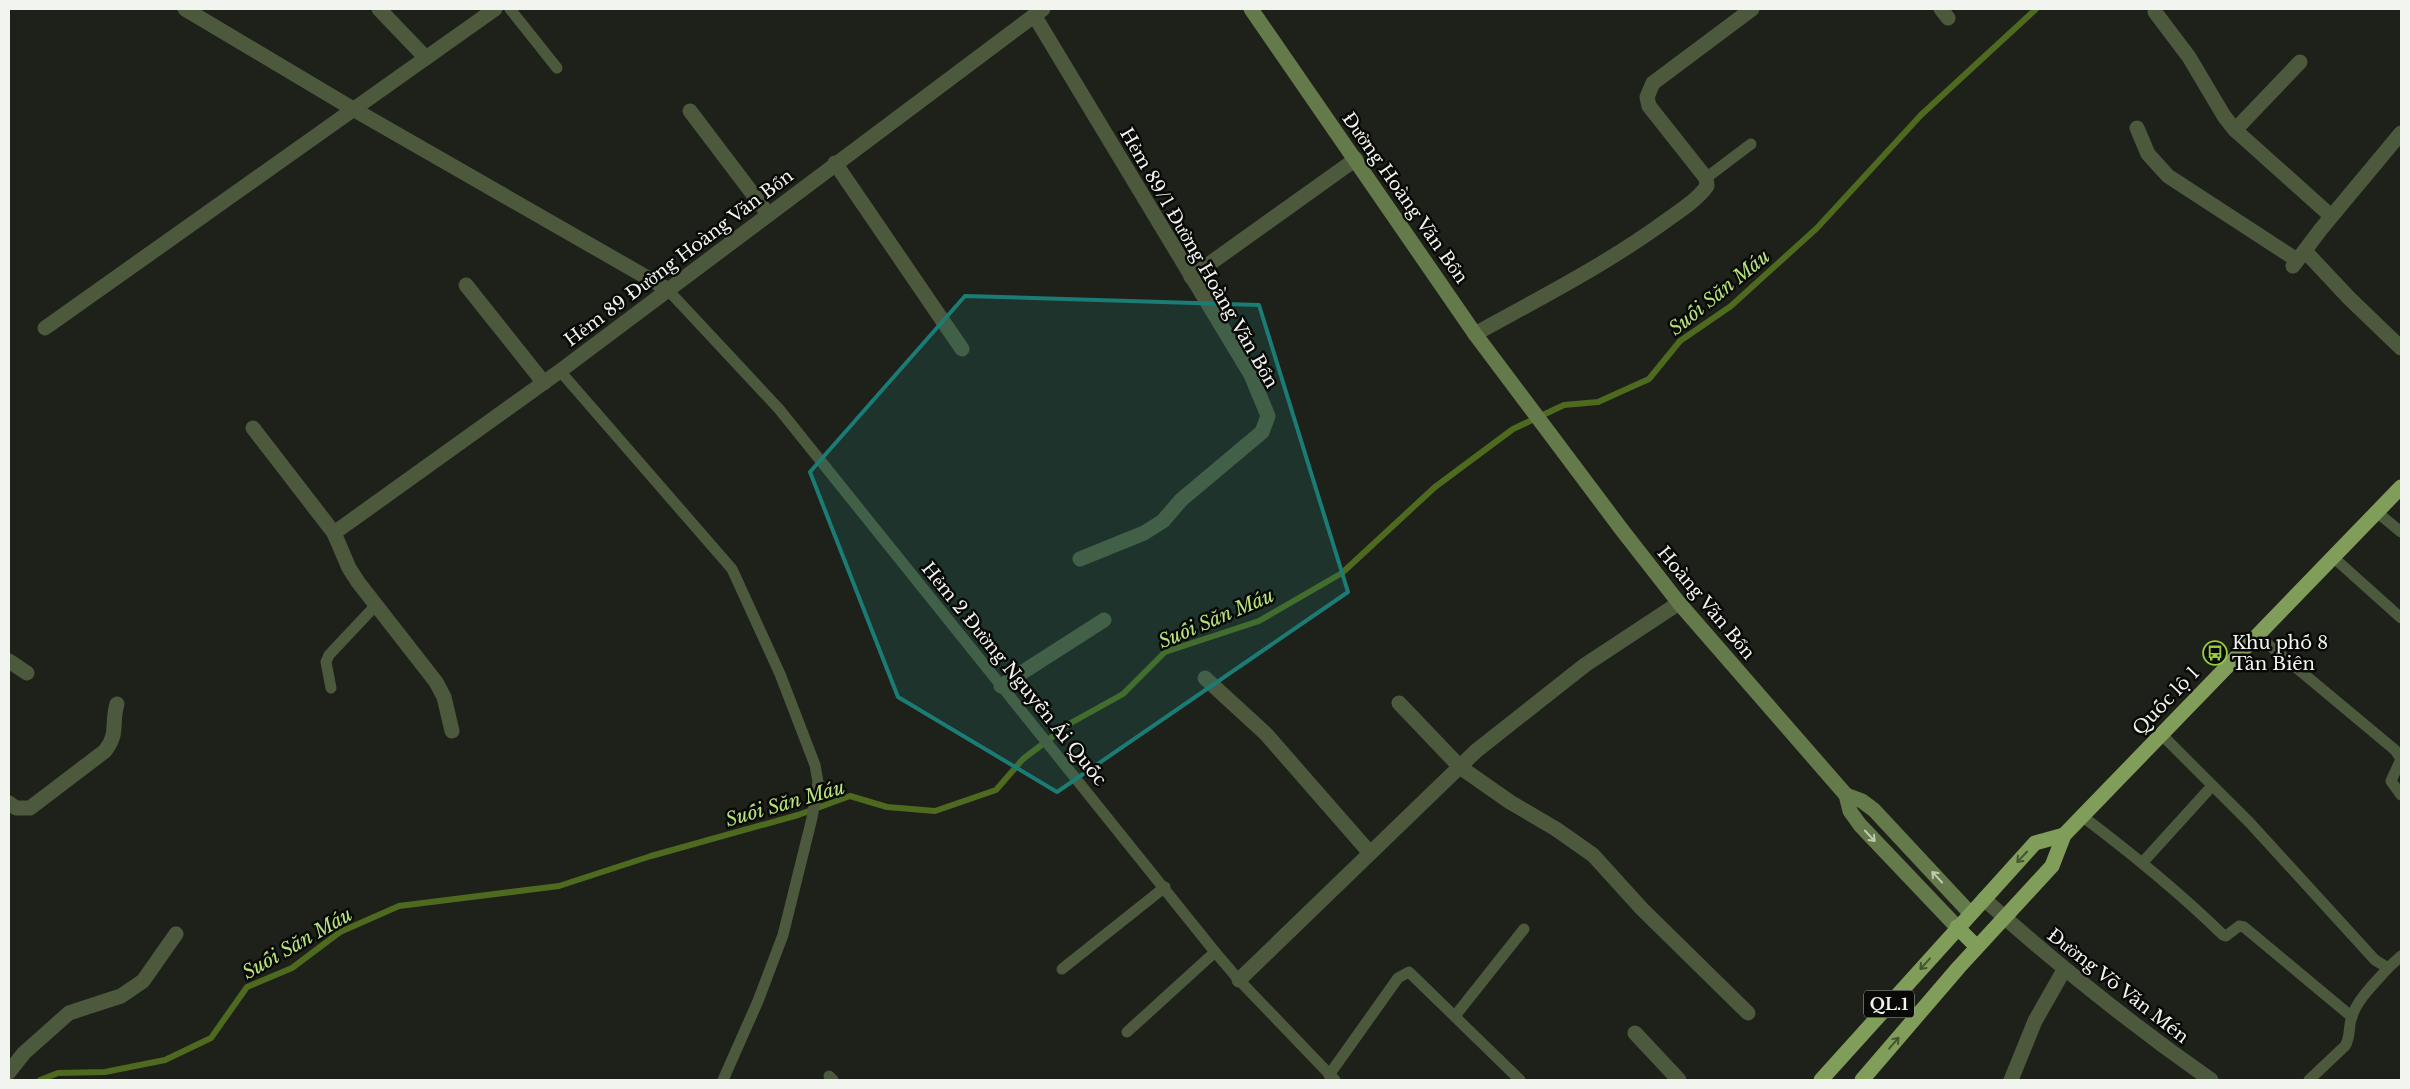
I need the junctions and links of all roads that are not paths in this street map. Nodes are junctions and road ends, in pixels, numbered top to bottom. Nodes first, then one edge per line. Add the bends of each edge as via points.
1 (185, 9) edge
2 (379, 9) edge
3 (495, 9) edge
4 (510, 9) edge
5 (1251, 9) edge
6 (1752, 9) edge
7 (1039, 12) edge
8 (2155, 12) dead end
9 (426, 58) junction
10 (2300, 62) dead end
11 (557, 68) dead end
12 (353, 109) junction
13 (690, 111) dead end
14 (2137, 128) dead end
15 (2235, 130) junction
16 (2401, 133) edge
17 (1751, 144) dead end
18 (1356, 159) junction
19 (836, 164) junction
20 (1706, 178) junction
21 (768, 214) junction
22 (2332, 216) junction
23 (2298, 259) junction
24 (1191, 277) junction
25 (466, 285) dead end
26 (666, 290) junction
27 (45, 328) dead end
28 (1475, 334) junction
29 (2401, 348) edge
30 (962, 349) dead end
31 (560, 372) junction
32 (544, 383) junction
33 (1529, 406) joint
34 (253, 428) dead end
35 (2400, 491) edge
36 (2378, 513) junction
37 (2401, 532) edge
38 (334, 533) junction
39 (2333, 557) junction
40 (1080, 559) dead end
41 (1679, 603) junction
42 (376, 605) junction
43 (2401, 618) edge
44 (1104, 620) dead end
45 (2257, 635) junction
46 (9, 661) edge
47 (27, 673) dead end
48 (1206, 678) dead end
49 (1001, 686) junction
50 (331, 688) dead end
51 (1399, 703) dead end
52 (117, 704) dead end
53 (452, 731) dead end
54 (2161, 734) junction
55 (1460, 766) junction
56 (2212, 786) junction
57 (1846, 795) junction
58 (2401, 795) edge
59 (9, 803) edge
60 (2082, 816) junction
61 (2064, 835) junction
62 (1370, 853) junction
63 (2143, 862) junction
64 (1165, 887) junction
65 (1984, 898) junction
66 (1970, 913) junction
67 (2004, 917) junction
68 (1957, 927) junction
69 (1524, 929) dead end
70 (1990, 933) junction
71 (176, 934) dead end
72 (1978, 947) junction
73 (1214, 952) junction
74 (2401, 956) edge
75 (2388, 968) junction
76 (1062, 969) dead end
77 (2064, 970) junction
78 (1239, 980) junction
79 (1748, 1012) dead end
80 (1455, 1016) junction
81 (2352, 1016) junction
82 (1127, 1032) dead end
83 (1636, 1033) dead end
84 (10, 1067) edge
85 (1332, 1078) edge
86 (723, 1080) edge
87 (1520, 1080) edge
88 (1679, 1080) edge
89 (1821, 1080) edge
90 (1862, 1080) edge
91 (2011, 1080) edge
92 (2210, 1080) edge
93 (2308, 1080) edge

1 - 12 street
2 - 9 street
3 - 9 street
4 - 11 lane
5 - 18 main road, Đường Hoàng Văn Bổn
6 - 20 street via 1653,83 1647,97 1649,106
7 - 19 street, Hẻm 89 Đường Hoàng Văn Bổn
7 - 24 street, Hẻm 89/1 Đường Hoàng Văn Bổn
8 - 15 street
9 - 12 street
10 - 15 street
12 - 26 street
12 - 27 street
13 - 21 street
14 - 23 street via 2148,154 2168,176
15 - 22 street
16 - 22 street
17 - 20 lane
18 - 24 street
18 - 28 main road, Đường Hoàng Văn Bổn
19 - 21 street, Hẻm 89 Đường Hoàng Văn Bổn
19 - 30 street
20 - 28 street via 1707,186 1700,196 1647,234
21 - 26 street, Hẻm 89 Đường Hoàng Văn Bổn
22 - 23 street
23 - 29 street via 2354,304
24 - 40 street, Hẻm 89/1 Đường Hoàng Văn Bổn via 1251,375 1268,416 1262,432 1181,500 1163,521 1144,533
25 - 32 street
26 - 31 street, Hẻm 89 Đường Hoàng Văn Bổn
26 - 49 lane, Hẻm 2 Đường Nguyễn Ái Quốc via 779,409
28 - 33 main road, Đường Hoàng Văn Bổn
31 - 32 street, Hẻm 89 Đường Hoàng Văn Bổn
31 - 86 lane via 732,569 780,674 815,765 818,782 812,818 783,935
32 - 38 street, Hẻm 89 Đường Hoàng Văn Bổn
33 - 41 main road, Hoàng Văn Bổn
34 - 38 street
35 - 36 highway, Quốc lộ 1 / QL.1
36 - 37 lane
36 - 39 highway, Quốc lộ 1 / QL.1
38 - 42 street via 349,568
39 - 43 lane
39 - 45 highway, Quốc lộ 1 / QL.1
41 - 55 street via 1585,665
41 - 57 main road, Hoàng Văn Bổn
42 - 50 lane via 328,655 326,662
42 - 53 street via 436,682 444,697
44 - 49 street
45 - 54 highway, Quốc lộ 1 / QL.1
45 - 58 lane via 2395,750 2401,758 2391,781
46 - 47 street
48 - 62 street via 1266,734
49 - 64 lane, Hẻm 2 Đường Nguyễn Ái Quốc
51 - 55 street
52 - 59 street via 113,716 113,741 105,752 30,808 16,808
54 - 56 lane
54 - 60 highway, Quốc lộ 1 / QL.1
55 - 62 street
55 - 79 street via 1593,855 1642,909
56 - 63 lane
56 - 75 lane via 2375,960
66 -> 57 main road, Hoàng Văn Bổn via 1874,810
57 -> 68 main road, Hoàng Văn Bổn via 1850,811 1860,825
60 - 61 highway, Quốc lộ 1 / QL.1
60 - 63 lane
61 -> 65 highway, QL.1 via 2035,843
61 - 67 highway, Quốc lộ 1 / QL.1 via 2052,866
62 - 78 street
63 - 81 lane via 2223,935 2239,926 2244,927
64 - 73 lane, Hẻm 2 Đường Nguyễn Ái Quốc
64 - 76 lane
65 - 66 highway, QL.1
65 - 67 street, Đường Võ Văn Mén
66 - 68 highway, QL.1
66 - 70 highway
67 - 70 highway, Quốc lộ 1 / QL.1
67 - 77 street, Đường Võ Văn Mén
68 - 72 highway
68 -> 89 highway, QL.1
69 - 80 lane
70 - 72 highway, Quốc lộ 1 / QL.1
71 - 84 street via 143,980 121,996 69,1014
90 -> 72 highway, Quốc lộ 1 / QL.1
73 - 78 lane, Hẻm 2 Đường Nguyễn Ái Quốc
73 - 82 lane
74 - 75 lane
75 - 81 lane via 2358,1002
77 - 91 street via 2035,1021
77 - 92 street, Đường Võ Văn Mén
78 - 85 lane, Hẻm 2 Đường Nguyễn Ái Quốc
80 - 85 lane via 1415,976 1410,972 1404,974 1398,978
80 - 87 lane
81 - 93 lane via 2345,1046
83 - 88 street

